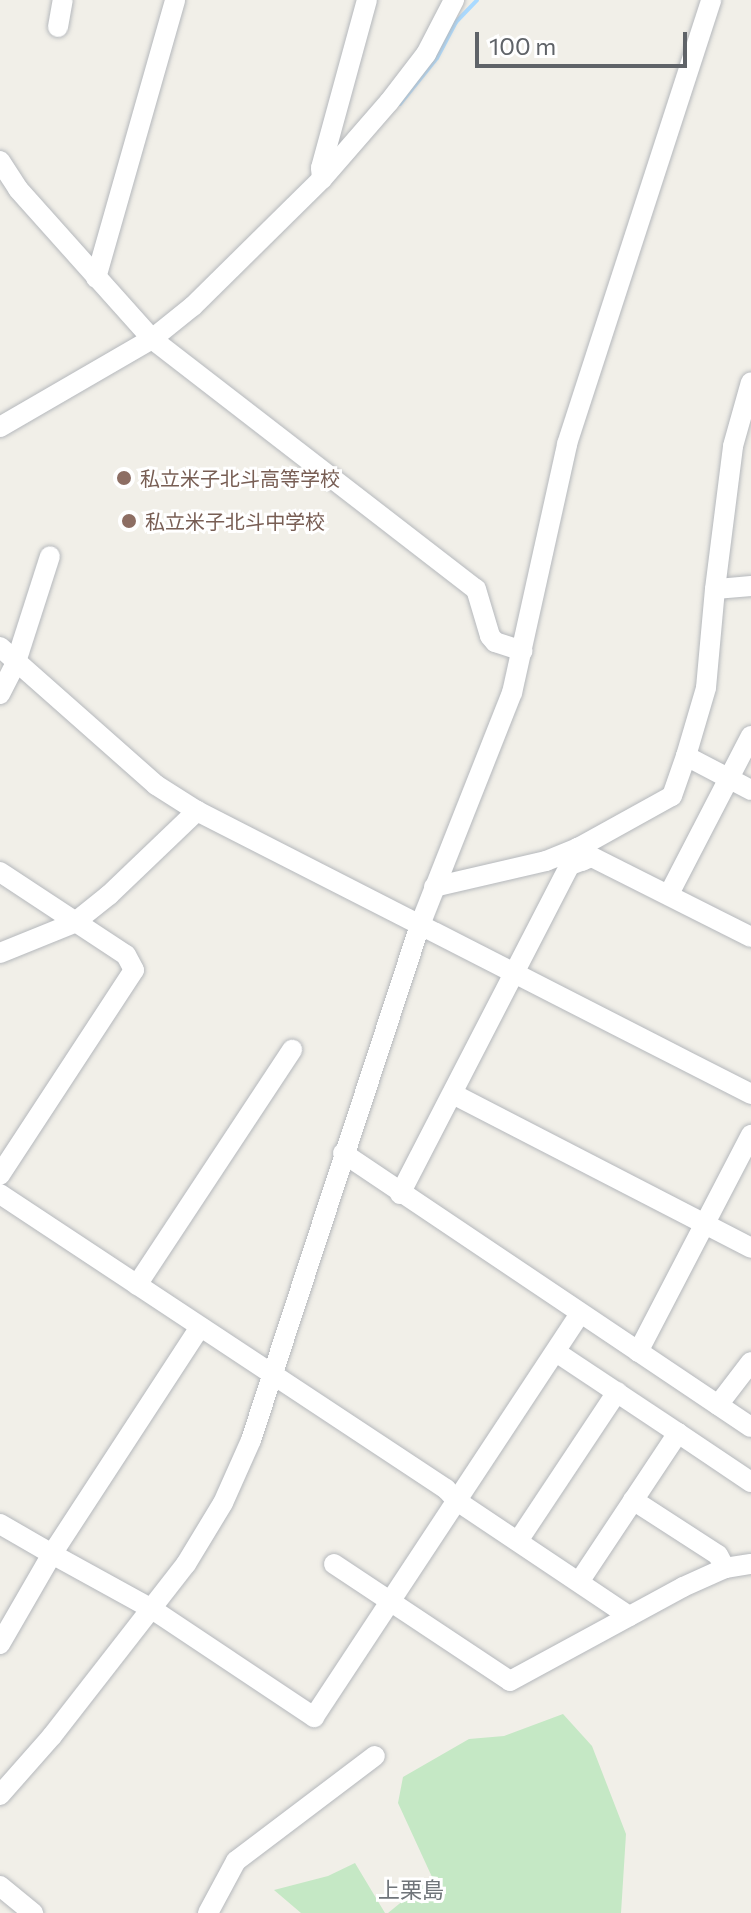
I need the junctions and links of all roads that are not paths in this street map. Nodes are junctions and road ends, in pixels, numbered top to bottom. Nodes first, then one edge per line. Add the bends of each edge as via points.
1 (63, 0) edge
2 (175, 0) edge
3 (367, 0) edge
4 (454, 0) edge
5 (711, 0) edge
6 (58, 27) dead end
7 (0, 161) edge
8 (322, 179) junction
9 (96, 278) junction
10 (152, 339) junction
11 (751, 382) edge
12 (0, 427) edge
13 (50, 556) dead end
14 (751, 586) edge
15 (715, 589) junction
16 (0, 647) edge
17 (523, 651) junction
18 (16, 662) junction
19 (0, 694) edge
20 (751, 736) edge
21 (686, 756) junction
22 (729, 778) junction
23 (751, 790) edge
24 (197, 811) junction
25 (580, 855) junction
26 (0, 872) edge
27 (434, 887) junction
28 (669, 894) junction
29 (74, 923) junction
30 (420, 925) junction
31 (751, 937) edge
32 (0, 953) edge
33 (514, 973) junction
34 (292, 1050) dead end
35 (453, 1094) junction
36 (751, 1094) edge
37 (751, 1135) edge
38 (343, 1153) junction
39 (0, 1175) edge
40 (0, 1194) edge
41 (400, 1194) junction
42 (704, 1224) junction
43 (751, 1248) edge
44 (137, 1285) junction
45 (580, 1314) junction
46 (200, 1327) junction
47 (556, 1352) junction
48 (638, 1352) junction
49 (751, 1362) edge
50 (272, 1374) junction
51 (617, 1392) junction
52 (718, 1405) junction
53 (751, 1427) edge
54 (678, 1433) junction
55 (751, 1482) edge
56 (633, 1500) junction
57 (457, 1501) junction
58 (0, 1524) edge
59 (518, 1541) junction
60 (52, 1554) junction
61 (334, 1564) dead end
62 (751, 1564) edge
63 (725, 1568) junction
64 (579, 1582) junction
65 (391, 1603) junction
66 (152, 1609) junction
67 (629, 1616) junction
68 (0, 1644) edge
69 (375, 1756) dead end
70 (0, 1795) edge
71 (0, 1886) edge
72 (33, 1913) edge
73 (208, 1913) edge

1 - 6 street
2 - 9 street
3 - 8 street
4 - 8 street via 426,54
5 - 17 street via 567,444
7 - 9 street
8 - 10 street via 193,306
9 - 10 street
10 - 12 street
10 - 17 street via 476,589 490,636
11 - 15 street via 733,446
13 - 18 street
14 - 15 street
15 - 21 street via 706,688
16 - 18 street
17 - 27 street via 512,693
18 - 19 street
18 - 24 street via 156,785
20 - 22 street
21 - 22 street
21 - 25 street via 672,796
22 - 23 street
22 - 28 street
24 - 29 street
24 - 30 street
25 - 27 street
25 - 28 street
25 - 33 street
26 - 29 street
27 - 30 street
28 - 31 street
29 - 32 street
29 - 39 street via 126,955 134,970
30 - 33 street
30 - 38 street
33 - 35 street
33 - 36 street
34 - 44 street
35 - 41 street
35 - 42 street
37 - 42 street
38 - 41 street
38 - 50 street
40 - 44 street
41 - 45 street
42 - 43 street
42 - 48 street
44 - 46 street
45 - 47 street
45 - 48 street
46 - 50 street
46 - 60 street
47 - 51 street
47 - 57 street
48 - 52 street
49 - 52 street
50 - 57 street
50 - 66 street via 223,1503
51 - 54 street
51 - 59 street
52 - 53 street
54 - 55 street
54 - 56 street
56 - 63 street via 718,1555
56 - 64 street
57 - 59 street
57 - 65 street
58 - 60 street
59 - 64 street
60 - 66 street
60 - 68 street
61 - 65 street
62 - 63 street
63 - 67 street
64 - 67 street
65 - 66 street via 314,1717
65 - 67 street via 510,1681
66 - 70 street
69 - 73 street via 236,1861
71 - 72 street

